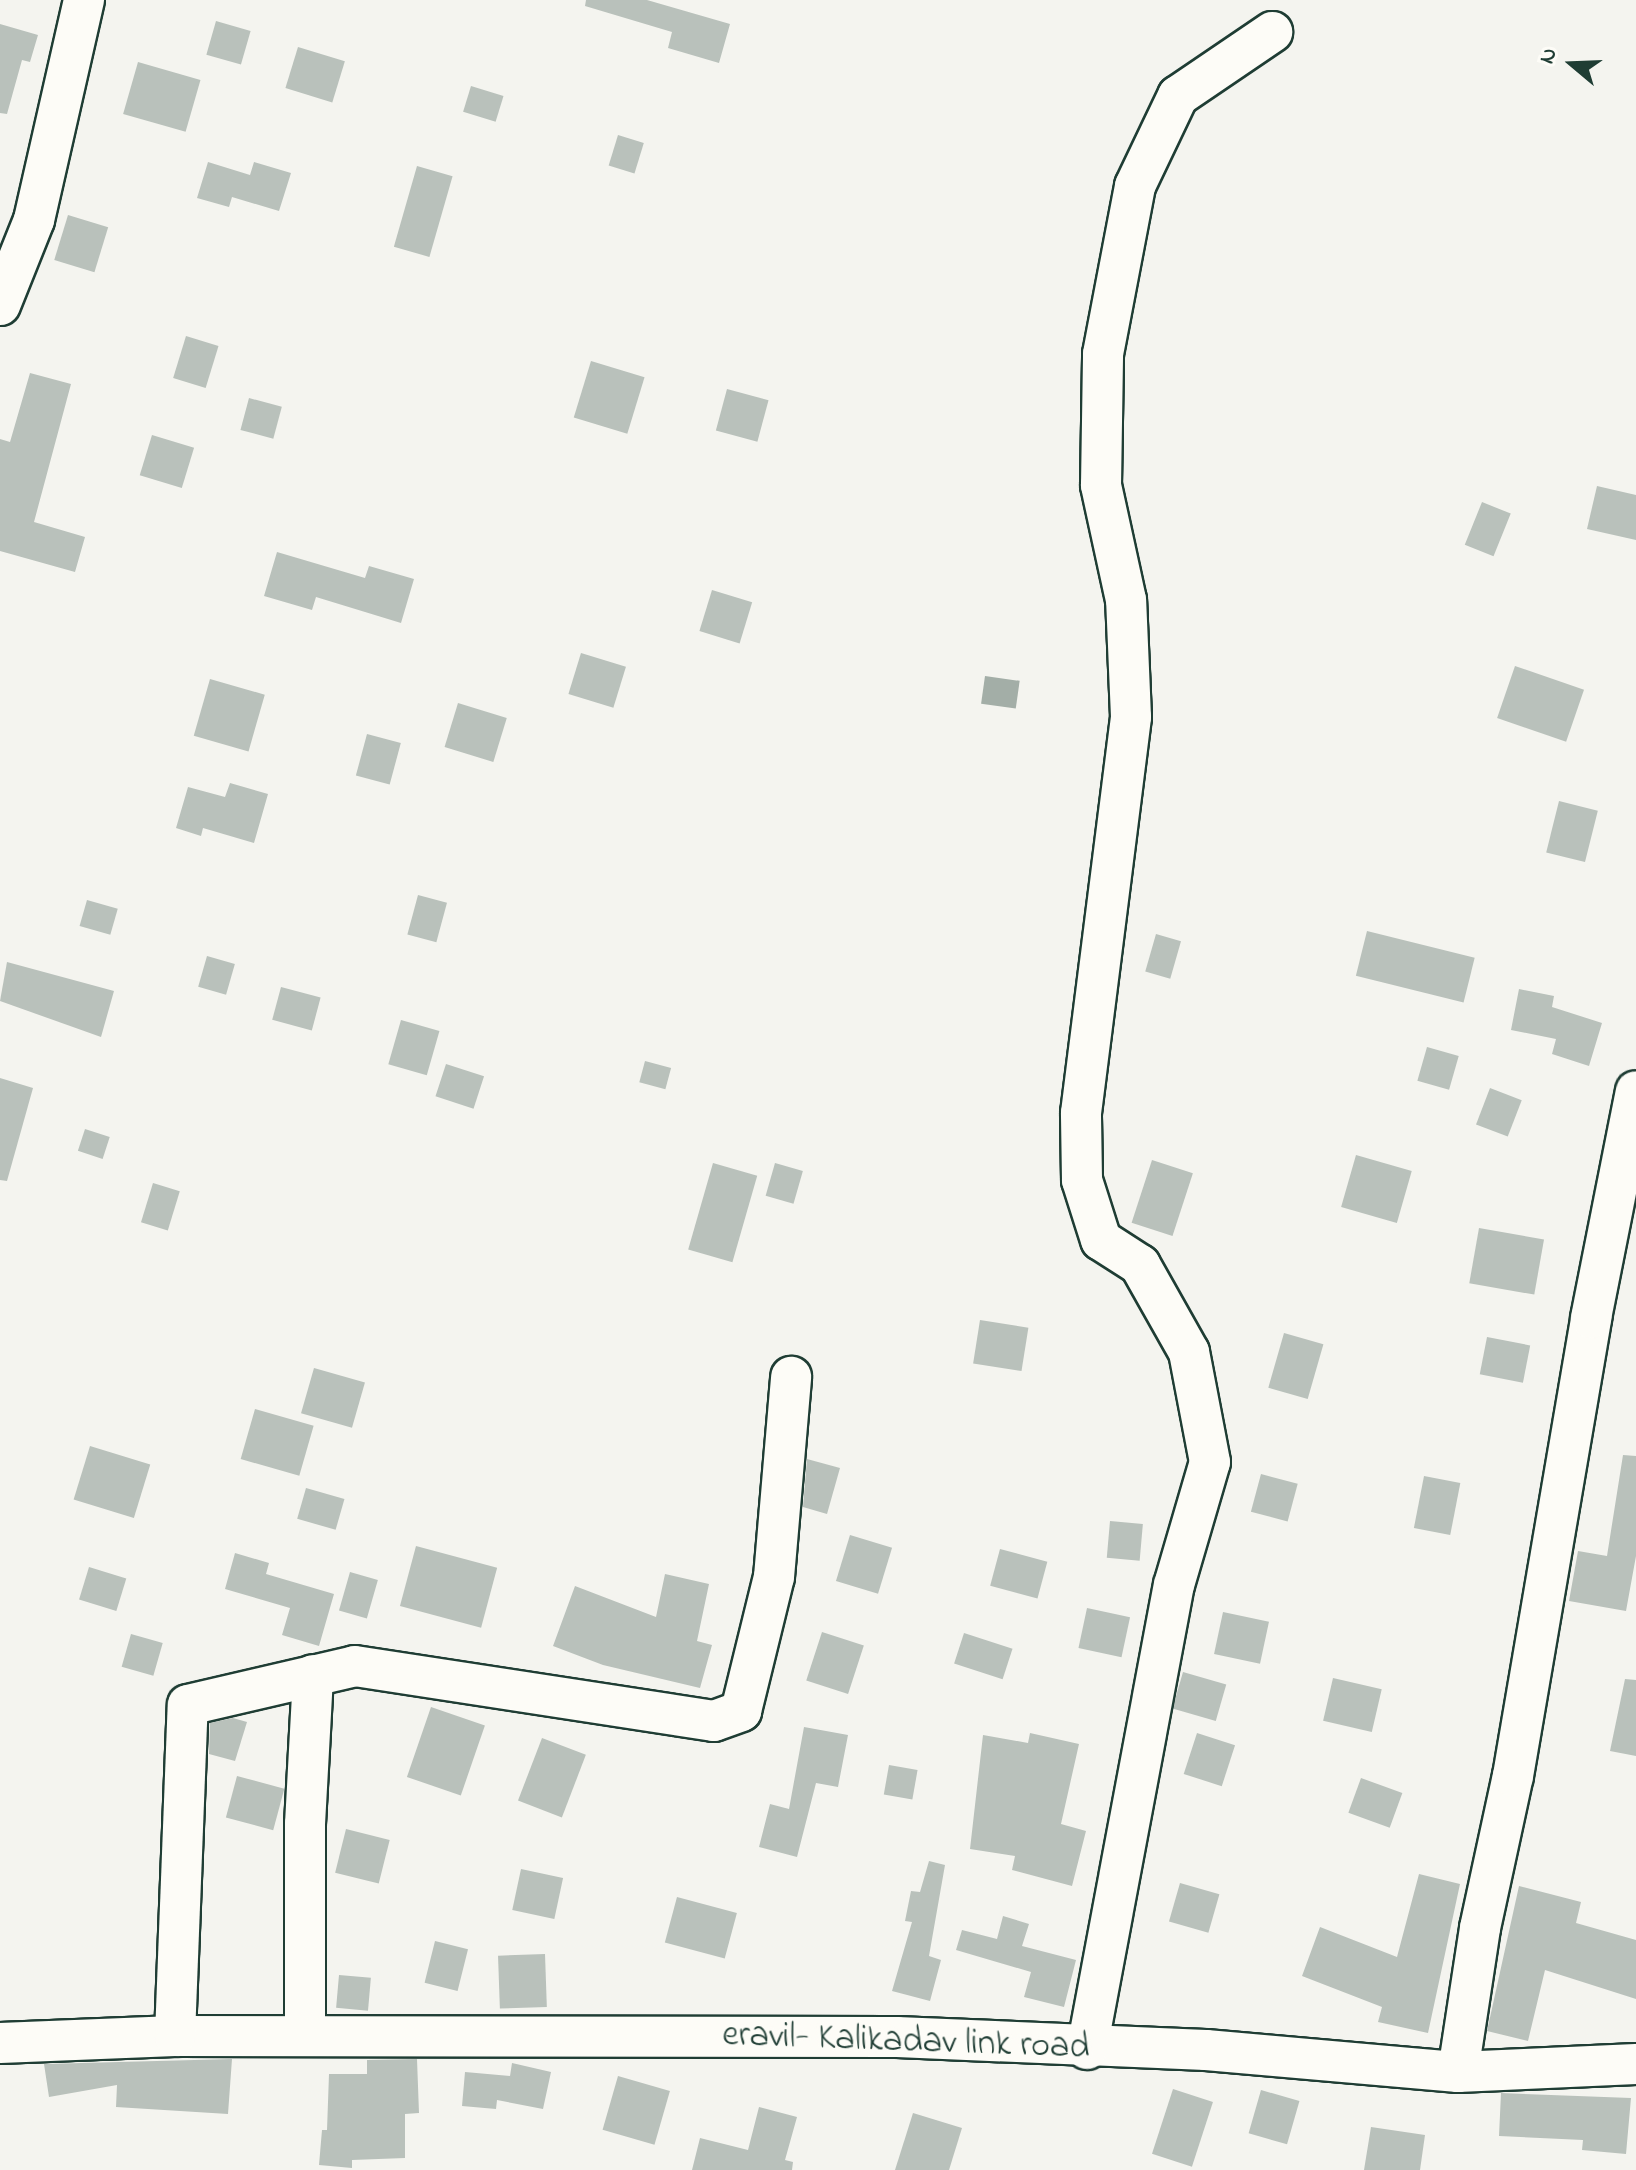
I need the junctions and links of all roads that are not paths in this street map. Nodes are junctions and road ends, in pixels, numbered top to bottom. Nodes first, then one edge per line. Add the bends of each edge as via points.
1 (84, 0) edge
2 (1272, 32) dead end
3 (0, 305) edge
4 (1636, 1091) edge
5 (791, 1377) dead end
6 (313, 1675) junction
7 (305, 2034) junction
8 (175, 2036) junction
9 (0, 2043) edge
10 (1087, 2049) junction
11 (1636, 2064) edge
12 (1458, 2072) junction

1 - 3 street via 34,220
2 - 10 street via 1178,96 1135,186 1103,354 1101,485 1126,600 1131,717 1081,1113 1082,1180 1101,1240 1140,1265 1189,1352 1210,1462 1174,1585
4 - 12 street via 1593,1303
5 - 6 street via 774,1577 741,1711 714,1721 355,1666
6 - 7 street via 305,1824
6 - 8 street via 188,1705
7 - 8 street, eravil- Kalikadav link road
7 - 10 street, eravil- Kalikadav link road via 897,2037
8 - 9 street, eravil- Kalikadav link road
10 - 12 street, eravil- Kalikadav link road via 1206,2050
11 - 12 street, eravil- Kalikadav link road

